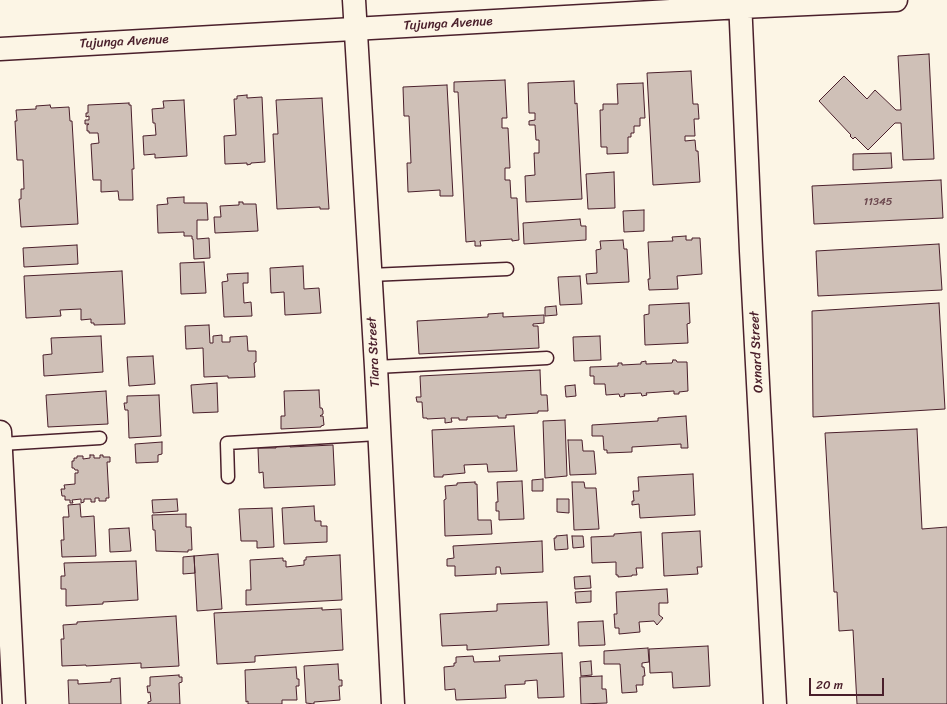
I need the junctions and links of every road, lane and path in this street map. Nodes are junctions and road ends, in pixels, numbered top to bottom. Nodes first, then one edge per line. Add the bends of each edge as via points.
1 (354, 0) edge
2 (896, 0) edge
3 (740, 3) edge
4 (356, 28) junction
5 (0, 49) edge
6 (507, 269) dead end
7 (370, 275) junction
8 (547, 358) dead end
9 (376, 366) junction
10 (378, 434) junction
11 (0, 438) edge
12 (100, 438) dead end
13 (228, 477) dead end
14 (14, 704) edge
15 (392, 704) edge
16 (775, 704) edge

1 - 4 street, Tiara Street
2 - 3 street, Tujunga Avenue
3 - 4 street, Tujunga Avenue via 585,17
3 - 16 street, Oxnard Street
4 - 5 street, Tujunga Avenue
4 - 7 street, Tiara Street
6 - 7 lane
7 - 9 street, Tiara Street
8 - 9 lane
9 - 10 street, Tiara Street
10 - 13 lane via 227,443
10 - 15 street, Tiara Street
11 - 12 lane
11 - 14 street

